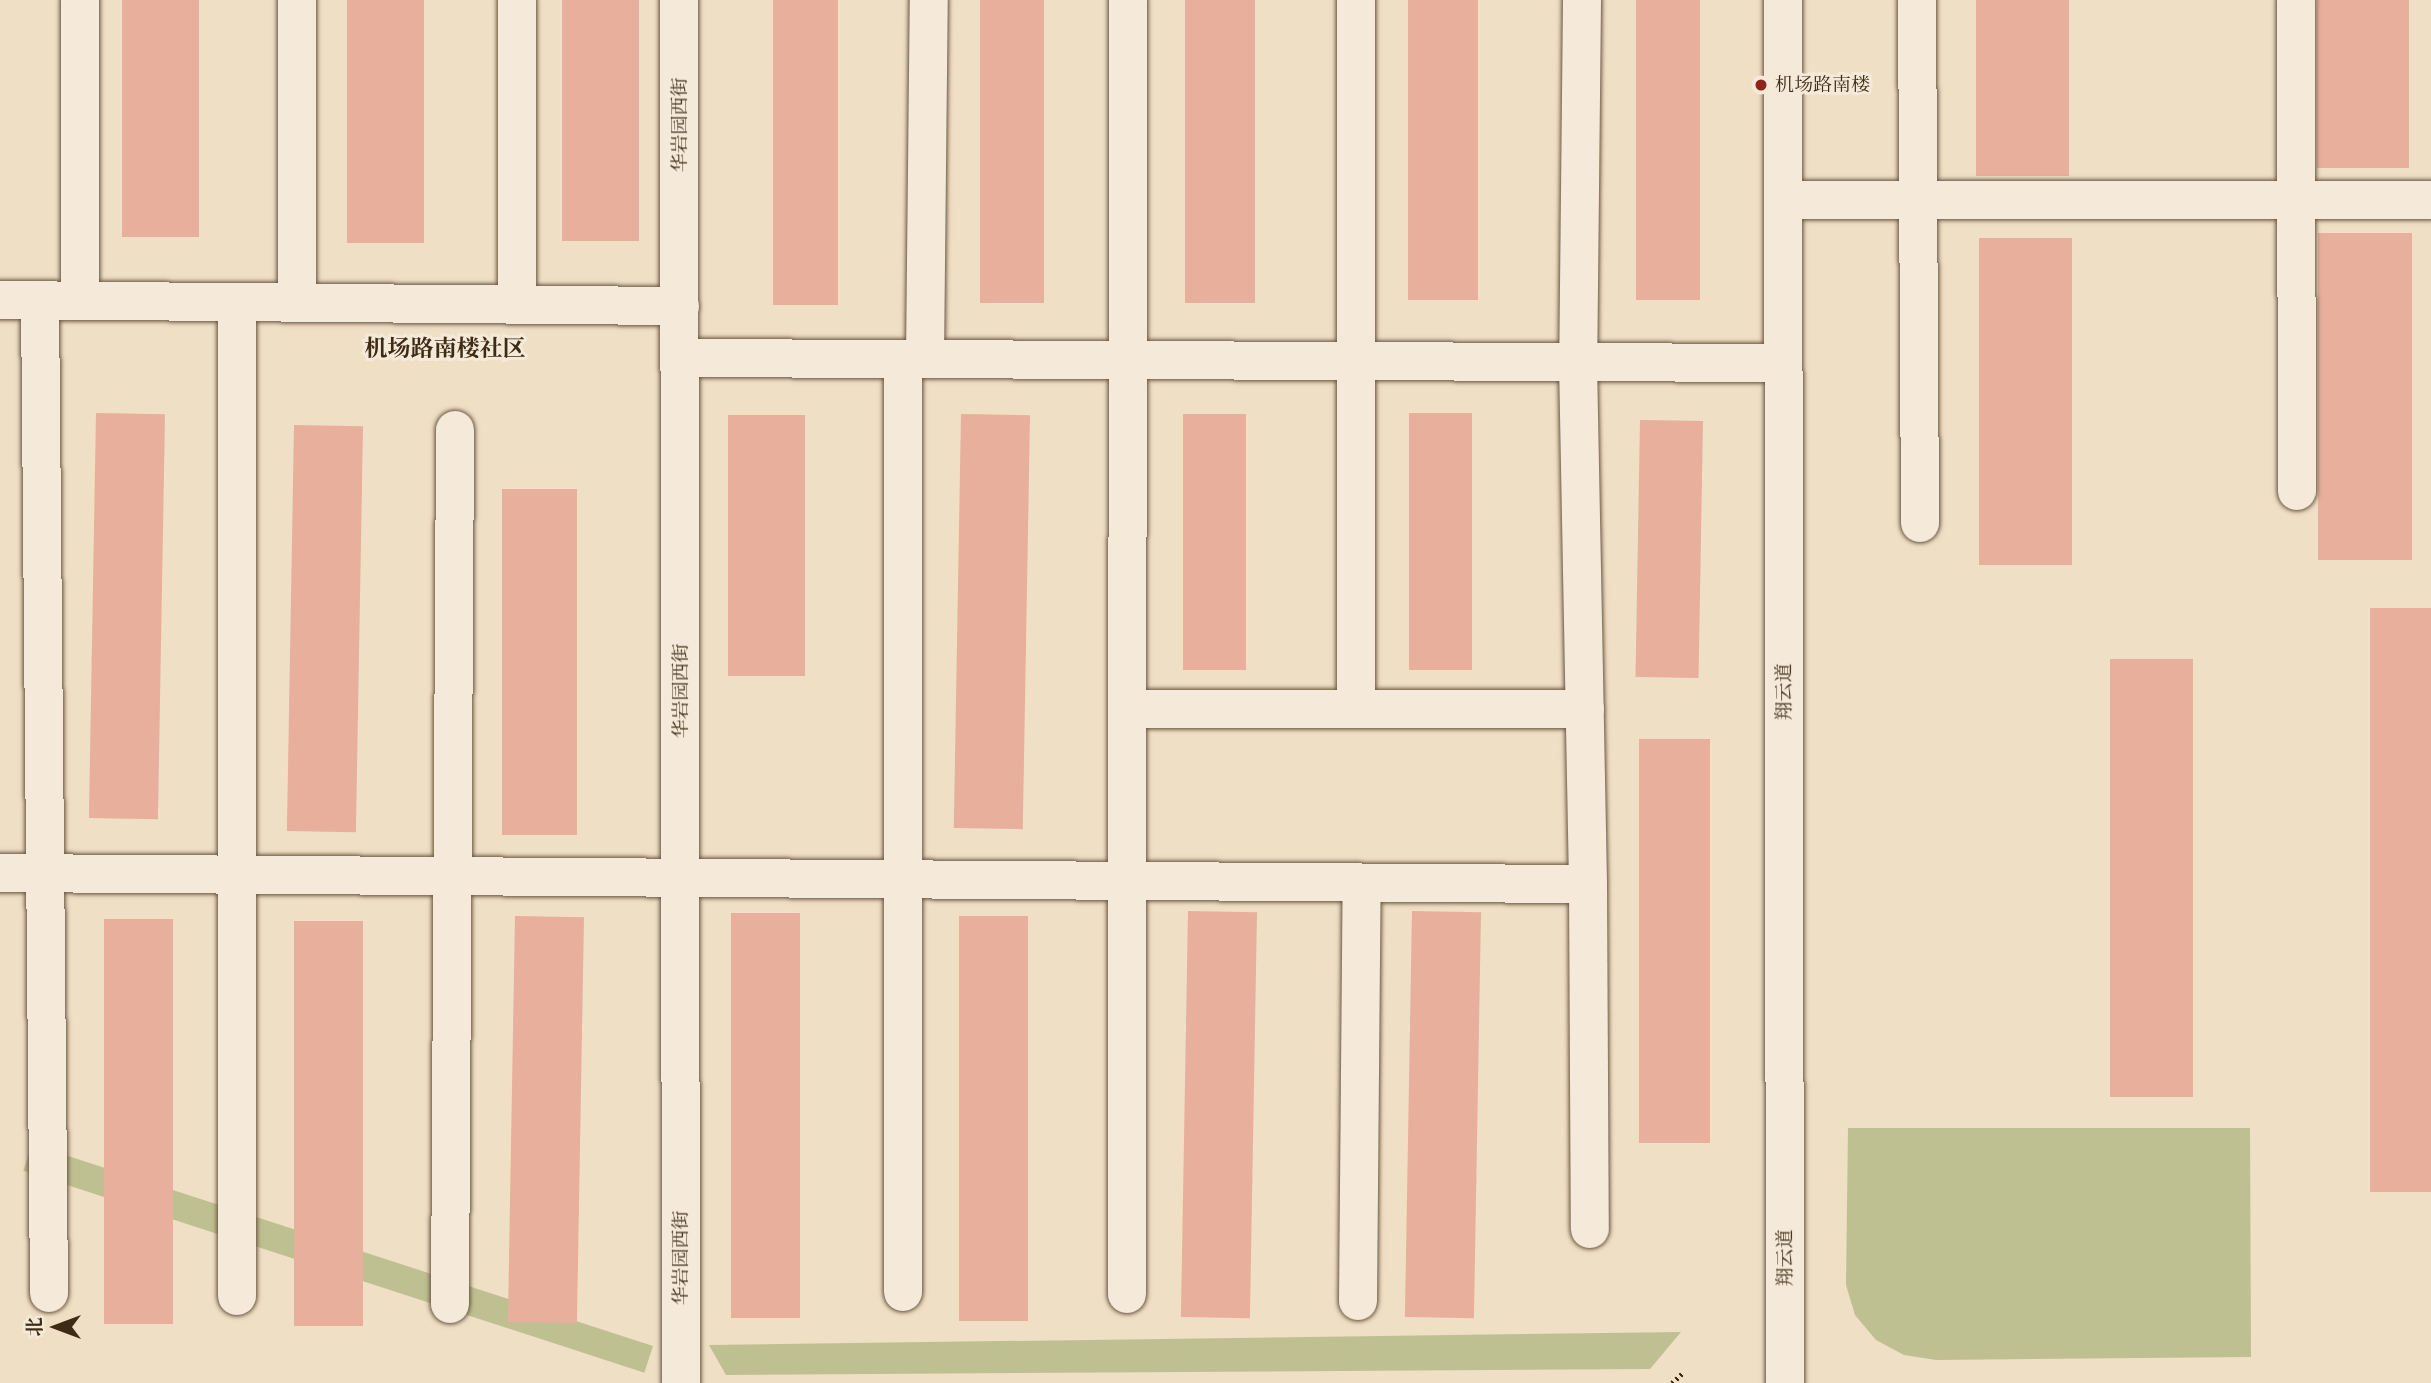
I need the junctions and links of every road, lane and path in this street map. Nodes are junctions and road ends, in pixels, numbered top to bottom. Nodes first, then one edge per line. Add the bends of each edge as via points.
1 (79, 0) edge
2 (297, 0) edge
3 (517, 0) edge
4 (679, 0) edge
5 (929, 0) edge
6 (1128, 0) edge
7 (1356, 0) edge
8 (1582, 0) edge
9 (1783, 0) edge
10 (1917, 0) edge
11 (2296, 0) edge
12 (1783, 200) junction
13 (1918, 200) junction
14 (2298, 200) junction
15 (2431, 200) edge
16 (0, 300) edge
17 (40, 301) junction
18 (80, 301) junction
19 (237, 302) junction
20 (297, 303) junction
21 (517, 304) junction
22 (680, 306) junction
23 (680, 358) junction
24 (914, 359) junction
25 (1128, 360) junction
26 (1356, 360) junction
27 (1578, 362) junction
28 (1783, 363) junction
29 (455, 430) dead end
30 (2298, 491) dead end
31 (1920, 523) dead end
32 (1129, 709) junction
33 (1356, 709) junction
34 (1585, 709) junction
35 (0, 873) edge
36 (452, 876) junction
37 (682, 878) junction
38 (905, 879) junction
39 (1128, 881) junction
40 (1362, 883) junction
41 (1588, 884) junction
42 (1590, 1229) dead end
43 (903, 1292) dead end
44 (49, 1293) dead end
45 (1127, 1294) dead end
46 (237, 1296) dead end
47 (1358, 1301) dead end
48 (450, 1304) dead end
49 (1684, 1372) dead end
50 (681, 1383) edge
51 (1672, 1383) edge
52 (1785, 1383) edge

1 - 18 street
2 - 20 street
3 - 21 street
4 - 22 street, 华岩园西街
5 - 24 street
6 - 25 street
7 - 26 street
8 - 27 street
9 - 12 street, 翔云道
10 - 13 street
11 - 14 street
12 - 13 street
12 - 28 street, 翔云道
13 - 14 street
13 - 31 street
14 - 15 street
14 - 30 street
16 - 17 street
17 - 18 street
17 - 44 street
18 - 19 street
19 - 20 street
19 - 46 street
20 - 21 street
21 - 22 street
22 - 23 street, 华岩园西街
23 - 24 street
23 - 37 street, 华岩园西街
24 - 25 street
24 - 38 street
25 - 26 street
25 - 32 street
26 - 27 street
26 - 33 street
27 - 28 street
27 - 34 street
28 - 52 street, 翔云道
29 - 36 street
32 - 33 street
32 - 39 street
33 - 34 street
34 - 41 street
35 - 36 street
36 - 37 street
36 - 48 street
37 - 38 street
37 - 50 street, 华岩园西街
38 - 39 street
38 - 43 street
39 - 40 street
39 - 45 street
40 - 41 street
40 - 47 street
41 - 42 street
49 - 51 path

